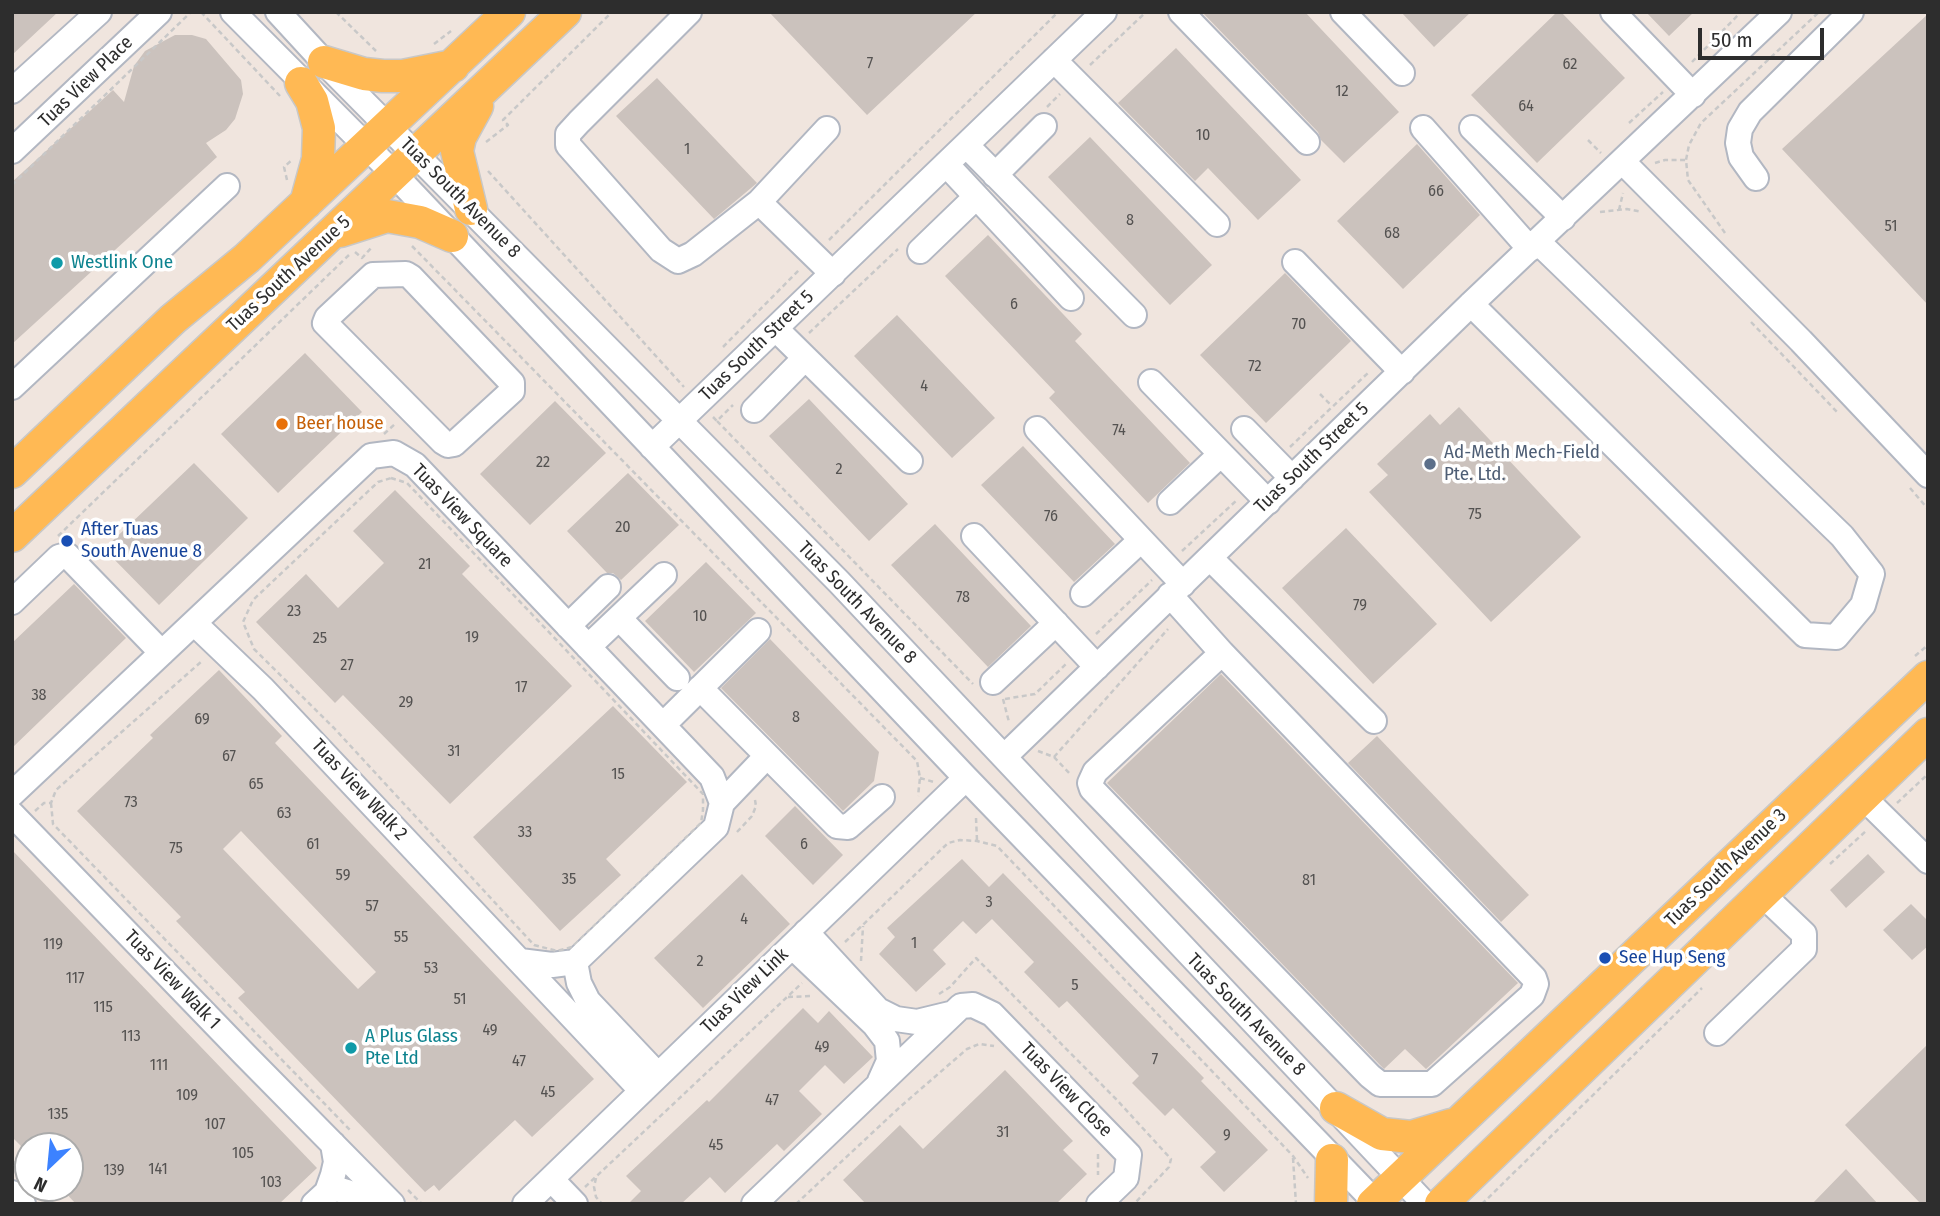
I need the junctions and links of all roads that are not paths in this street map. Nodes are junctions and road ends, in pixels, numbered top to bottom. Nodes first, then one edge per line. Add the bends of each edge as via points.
1 (99, 12) edge
2 (159, 12) edge
3 (233, 12) edge
4 (278, 12) edge
5 (509, 12) edge
6 (565, 12) edge
7 (689, 12) edge
8 (1104, 12) edge
9 (1343, 12) edge
10 (1614, 12) edge
11 (1779, 12) edge
12 (1851, 12) edge
13 (1185, 13) edge
14 (439, 58) junction
15 (1054, 60) junction
16 (1402, 74) dead end
17 (493, 81) junction
18 (303, 82) junction
19 (1685, 86) junction
20 (12, 91) edge
21 (1044, 126) dead end
22 (1423, 128) dead end
23 (1472, 128) dead end
24 (827, 129) dead end
25 (377, 136) junction
26 (1307, 142) dead end
27 (966, 145) junction
28 (12, 152) edge
29 (1623, 162) junction
30 (405, 164) junction
31 (946, 164) junction
32 (995, 175) junction
33 (1756, 178) dead end
34 (227, 186) dead end
35 (976, 197) junction
36 (759, 202) junction
37 (306, 203) junction
38 (471, 209) junction
39 (1563, 218) junction
40 (1217, 224) dead end
41 (331, 234) junction
42 (452, 236) junction
43 (1534, 246) junction
44 (920, 251) dead end
45 (1295, 262) dead end
46 (833, 274) junction
47 (1071, 298) dead end
48 (1471, 304) junction
49 (1134, 315) dead end
50 (776, 329) junction
51 (805, 358) junction
52 (1402, 372) junction
53 (1151, 382) dead end
54 (12, 387) edge
55 (754, 410) dead end
56 (679, 421) junction
57 (424, 424) junction
58 (1037, 429) dead end
59 (1244, 429) dead end
60 (652, 447) junction
61 (394, 453) junction
62 (1221, 454) junction
63 (910, 461) dead end
64 (12, 472) edge
65 (1928, 475) edge
66 (1292, 478) junction
67 (1170, 502) dead end
68 (1268, 502) junction
69 (12, 536) edge
70 (974, 536) dead end
71 (1142, 540) junction
72 (1210, 558) junction
73 (664, 575) dead end
74 (608, 587) dead end
75 (1176, 590) junction
76 (1083, 594) dead end
77 (12, 602) edge
78 (619, 618) junction
79 (194, 623) junction
80 (1056, 623) junction
81 (568, 626) junction
82 (758, 631) dead end
83 (588, 647) junction
84 (162, 653) junction
85 (1222, 653) junction
86 (1097, 667) junction
87 (1928, 677) edge
88 (677, 678) dead end
89 (700, 688) junction
90 (987, 688) road end
91 (1374, 721) dead end
92 (663, 725) junction
93 (1928, 734) edge
94 (767, 757) junction
95 (1004, 757) junction
96 (966, 778) junction
97 (14, 790) edge
98 (883, 797) dead end
99 (722, 803) junction
100 (1873, 806) junction
101 (17, 819) edge
102 (1928, 861) edge
103 (1762, 894) junction
104 (799, 939) junction
105 (520, 961) junction
106 (575, 962) junction
107 (823, 964) junction
108 (953, 1013) junction
109 (1717, 1033) dead end
110 (650, 1083) junction
111 (878, 1085) junction
112 (1335, 1108) junction
113 (1458, 1123) junction
114 (333, 1144) junction
115 (1320, 1169) junction
116 (1401, 1177) junction
117 (12, 1192) edge
118 (1099, 1192) edge
119 (398, 1194) edge
120 (554, 1196) edge
121 (320, 1198) edge
122 (1375, 1203) edge
123 (23, 1204) edge
124 (363, 1204) edge
125 (754, 1204) edge
126 (1331, 1204) edge
127 (1425, 1204) edge
128 (1441, 1204) edge

1 - 20 street
2 - 28 street, Tuas View Place
3 - 18 street, Tuas South Avenue 8
4 - 18 street, Tuas South Avenue 8
5 - 14 main road, Tuas South Avenue 5
6 - 17 main road, Tuas South Avenue 5
7 - 36 street via 568,134 568,145 661,250 678,261 694,254
8 - 15 street, Tuas South Street 5
9 - 16 street
10 - 19 street
11 - 19 street, Tuas South Street 5
12 - 33 street via 1750,112 1740,129 1741,157
13 - 26 street
14 - 18 main road via 402,76 364,74
14 - 25 main road, Tuas South Avenue 5
15 - 27 street, Tuas South Street 5
15 - 40 street
17 - 30 main road, Tuas South Avenue 5
17 - 38 main road via 460,137 457,151
18 - 25 street, Tuas South Avenue 8
18 - 37 main road via 319,128 318,159
19 - 29 street, Tuas South Street 5
21 - 32 street
22 - 43 street
23 - 39 street
24 - 36 street
25 - 30 street, Tuas South Avenue 8
25 - 37 main road, Tuas South Avenue 5
27 - 31 street, Tuas South Street 5
27 - 32 street
29 - 39 street, Tuas South Street 5
29 - 65 street
30 - 38 street, Tuas South Avenue 8
30 - 41 main road, Tuas South Avenue 5
30 - 42 street, Tuas South Avenue 8
31 - 35 street
31 - 46 street, Tuas South Street 5
32 - 49 street
34 - 54 street
35 - 44 street
35 - 47 street
36 - 46 street
37 - 64 main road, Tuas South Avenue 5 via 173,319
38 - 56 street, Tuas South Avenue 8
39 - 43 street, Tuas South Street 5
41 - 42 main road via 387,216 420,222
41 - 69 main road, Tuas South Avenue 5
42 - 60 street, Tuas South Avenue 8
43 - 48 street, Tuas South Street 5
43 - 48 street via 1842,536 1872,574 1863,605 1836,637 1805,635
45 - 52 street
46 - 50 street, Tuas South Street 5
48 - 52 street, Tuas South Street 5
50 - 51 street
50 - 56 street, Tuas South Street 5
51 - 55 street
51 - 63 street
52 - 66 street, Tuas South Street 5
53 - 62 street
56 - 60 street, Tuas South Street 5
56 - 95 street, Tuas South Avenue 8
57 - 57 street via 325,323 373,275 411,277 514,386 454,444 445,444
57 - 61 street
58 - 71 street
59 - 66 street
60 - 96 street, Tuas South Avenue 8
61 - 79 street, Tuas View Square via 371,456
61 - 81 street, Tuas View Square via 415,465
62 - 67 street
62 - 68 street
66 - 68 street, Tuas South Street 5
68 - 72 street, Tuas South Street 5
70 - 80 street
71 - 75 street
71 - 76 street
72 - 75 street, Tuas South Street 5
72 - 91 street
73 - 78 street
74 - 81 street
75 - 85 street
75 - 86 street, Tuas South Street 5
77 - 84 street via 59,557 67,555
78 - 83 street
78 - 88 street
79 - 84 street, Tuas View Square
79 - 105 street, Tuas View Walk 2 via 263,689
80 - 86 street
80 - 90 street
81 - 83 street, Tuas View Square
82 - 89 street
83 - 92 street, Tuas View Square
84 - 97 street, Tuas View Square
85 - 85 street via 1095,772 1092,789 1370,1076 1380,1084 1432,1084 1532,995 1534,978
86 - 95 street, Tuas South Street 5
87 - 113 main road, Tuas South Avenue 3
89 - 92 street
89 - 94 street
92 - 99 street, Tuas View Square via 712,777
93 - 100 main road
94 - 98 street via 837,827 848,827
94 - 99 street
95 - 112 street, Tuas South Avenue 8
96 - 104 street, Tuas View Link
96 - 115 street, Tuas South Avenue 8
99 - 106 street via 716,827
100 - 102 street
100 - 103 main road
101 - 114 street, Tuas View Walk 1
103 - 109 street via 1804,934 1804,949
103 - 128 main road
104 - 107 street, Tuas View Close
104 - 110 street, Tuas View Link
105 - 106 street
105 - 110 street, Tuas View Walk 2
106 - 110 street via 588,1001
107 - 108 street, Tuas View Close via 877,1010 897,1019 918,1022
107 - 111 street, Tuas View Close via 887,1041 889,1061
108 - 111 street, Tuas View Close
108 - 118 street, Tuas View Close via 961,1006 973,1005 992,1014 1129,1154 1126,1178
110 - 120 street, Tuas View Link
111 - 125 street, Tuas View Close
112 - 113 main road via 1382,1134 1397,1136 1411,1137
112 - 116 street, Tuas South Avenue 8
113 - 116 main road, Tuas South Avenue 3
114 - 119 street, Tuas View Walk 1
114 - 121 street via 336,1162
115 - 122 street, Tuas South Avenue 8
115 - 126 main road
116 - 122 main road, Tuas South Avenue 3
116 - 127 street, Tuas South Avenue 8
117 - 123 street
121 - 124 street via 337,1189

